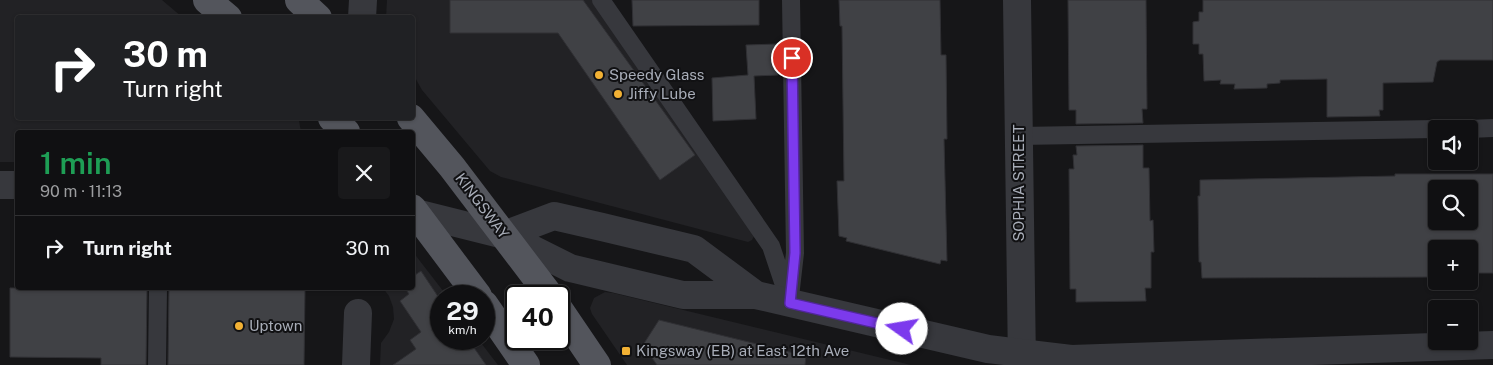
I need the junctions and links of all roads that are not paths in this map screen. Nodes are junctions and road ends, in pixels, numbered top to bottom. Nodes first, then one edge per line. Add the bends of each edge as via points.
1 (207, 0) edge
2 (299, 0) edge
3 (362, 0) edge
4 (601, 0) edge
5 (791, 0) edge
6 (1018, 0) edge
7 (224, 15) edge
8 (315, 15) edge
9 (362, 15) edge
10 (334, 120) edge
11 (412, 120) edge
12 (1493, 128) edge
13 (1428, 129) edge
14 (1478, 129) edge
15 (344, 130) edge
16 (1019, 136) junction
17 (0, 185) edge
18 (15, 185) edge
19 (415, 211) edge
20 (415, 212) edge
21 (504, 235) junction
22 (470, 285) edge
23 (542, 285) edge
24 (158, 290) edge
25 (756, 294) junction
26 (790, 303) junction
27 (358, 313) dead end
28 (495, 320) edge
29 (570, 325) edge
30 (1493, 346) edge
31 (1022, 359) edge
32 (157, 365) edge
33 (356, 365) edge
34 (526, 365) edge
35 (597, 365) edge

1 - 7 main road
2 - 8 main road
3 - 9 street
4 - 26 lane via 771,246
5 - 26 lane via 795,253
6 - 16 street, SOPHIA STREET
10 - 15 main road
11 - 21 main road, KINGSWAY
12 - 14 lane
13 - 16 lane
16 - 31 street, SOPHIA STREET
17 - 18 street
19 - 21 street
20 - 22 main road
21 - 23 main road, KINGSWAY
21 - 25 street via 570,268 683,295
21 - 25 street via 554,216 602,227 694,249
24 - 32 lane
25 - 26 street
26 - 31 street
27 - 33 street
28 - 34 main road
29 - 35 main road
30 - 31 street

